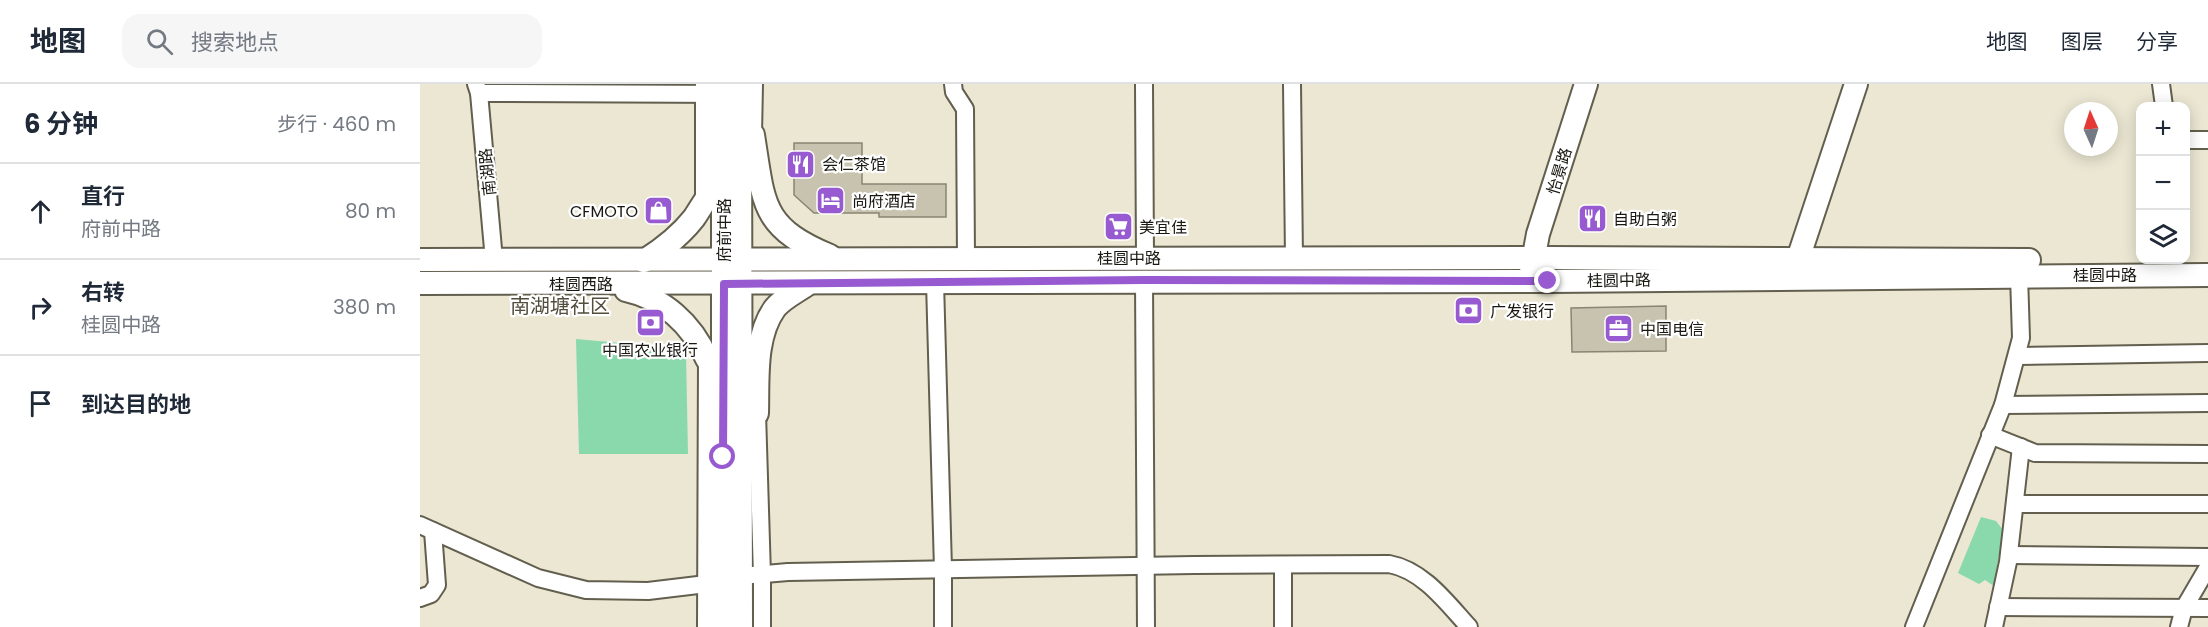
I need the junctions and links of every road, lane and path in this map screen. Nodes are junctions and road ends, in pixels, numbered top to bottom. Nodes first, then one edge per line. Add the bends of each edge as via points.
1 (953, 84) edge
2 (1144, 84) edge
3 (1292, 84) edge
4 (1586, 84) edge
5 (1856, 84) edge
6 (2161, 84) edge
7 (477, 88) edge
8 (727, 88) edge
9 (2163, 102) edge
10 (753, 135) joint
11 (2190, 140) edge
12 (2208, 140) edge
13 (724, 176) junction
14 (704, 199) junction
15 (966, 258) junction
16 (1294, 258) junction
17 (1533, 258) junction
18 (1798, 259) junction
19 (2190, 259) edge
20 (2208, 259) edge
21 (420, 260) edge
22 (494, 260) junction
23 (840, 260) junction
24 (643, 261) junction
25 (733, 261) junction
26 (2136, 262) edge
27 (2019, 268) junction
28 (1145, 269) junction
29 (2208, 275) edge
30 (1529, 280) junction
31 (935, 282) junction
32 (809, 283) junction
33 (420, 284) edge
34 (598, 284) junction
35 (733, 284) junction
36 (2208, 353) edge
37 (2018, 356) junction
38 (715, 361) junction
39 (2208, 403) edge
40 (2003, 405) junction
41 (749, 416) junction
42 (1990, 435) junction
43 (2021, 447) junction
44 (2208, 454) edge
45 (2015, 504) junction
46 (2208, 504) edge
47 (426, 528) edge
48 (2009, 555) junction
49 (2208, 557) edge
50 (1283, 565) junction
51 (1147, 566) junction
52 (2208, 567) edge
53 (944, 569) junction
54 (733, 579) junction
55 (420, 598) edge
56 (1998, 607) junction
57 (2184, 608) junction
58 (2208, 608) edge
59 (706, 627) edge
60 (723, 627) edge
61 (741, 627) edge
62 (762, 627) edge
63 (943, 627) edge
64 (1146, 627) edge
65 (1283, 627) edge
66 (1468, 627) edge
67 (1914, 627) edge
68 (1994, 627) edge
69 (2179, 627) edge

1 - 15 street via 965,109
2 - 28 street
3 - 16 street
4 - 17 main road, 怡景路
5 - 18 main road
6 - 9 street
7 - 8 street
7 - 22 street, 南湖路
8 - 10 street
8 - 13 main road, 府前中路
8 - 14 street
8 - 25 main road, 府前中路
10 - 23 main road via 765,202 772,219 785,233
11 - 12 street
13 - 14 main road
13 - 25 main road, 府前中路
14 - 24 main road via 676,238
15 - 23 main road, 桂圆中路
15 - 28 main road, 桂圆中路
16 - 17 main road, 桂圆中路
16 - 28 main road, 桂圆中路
17 - 18 main road, 桂圆中路
17 - 30 main road, 怡景路
18 - 27 main road, 桂圆中路
19 - 20 main road
21 - 22 main road, 桂圆西路
22 - 24 main road, 桂圆西路
23 - 25 main road, 桂圆中路
24 - 25 main road, 桂圆西路
25 - 35 main road, 府前中路
26 - 27 main road, 桂圆中路
27 - 29 main road, 桂圆中路
27 - 30 main road, 桂圆中路
27 - 37 street
28 - 30 main road, 桂圆中路
28 - 31 main road, 桂圆中路
28 - 51 street
31 - 32 main road, 桂圆中路
31 - 53 street
32 - 35 main road, 桂圆中路
32 - 41 main road via 776,307 768,321
33 - 34 main road, 桂圆西路
34 - 35 main road, 桂圆西路
34 - 38 main road via 654,298 682,320
35 - 38 main road, 府前中路
35 - 41 main road, 府前中路
36 - 37 street
37 - 40 street
38 - 54 main road, 府前中路
39 - 40 street
40 - 42 street
41 - 54 main road, 府前中路
42 - 43 street
42 - 67 street
43 - 44 street via 2036,453
43 - 45 street
45 - 46 street
45 - 48 street
47 - 54 street via 538,578 565,586 620,592 673,589
47 - 55 street via 437,585 431,594
48 - 49 street
48 - 56 street
50 - 51 street
50 - 65 street
50 - 66 street via 1400,567 1436,591
51 - 53 street
51 - 64 street
52 - 57 street
53 - 54 street
53 - 63 street
54 - 59 street
54 - 60 main road, 府前中路
54 - 61 main road, 府前中路
54 - 62 street
56 - 57 street
56 - 68 street
57 - 58 street
57 - 69 street

